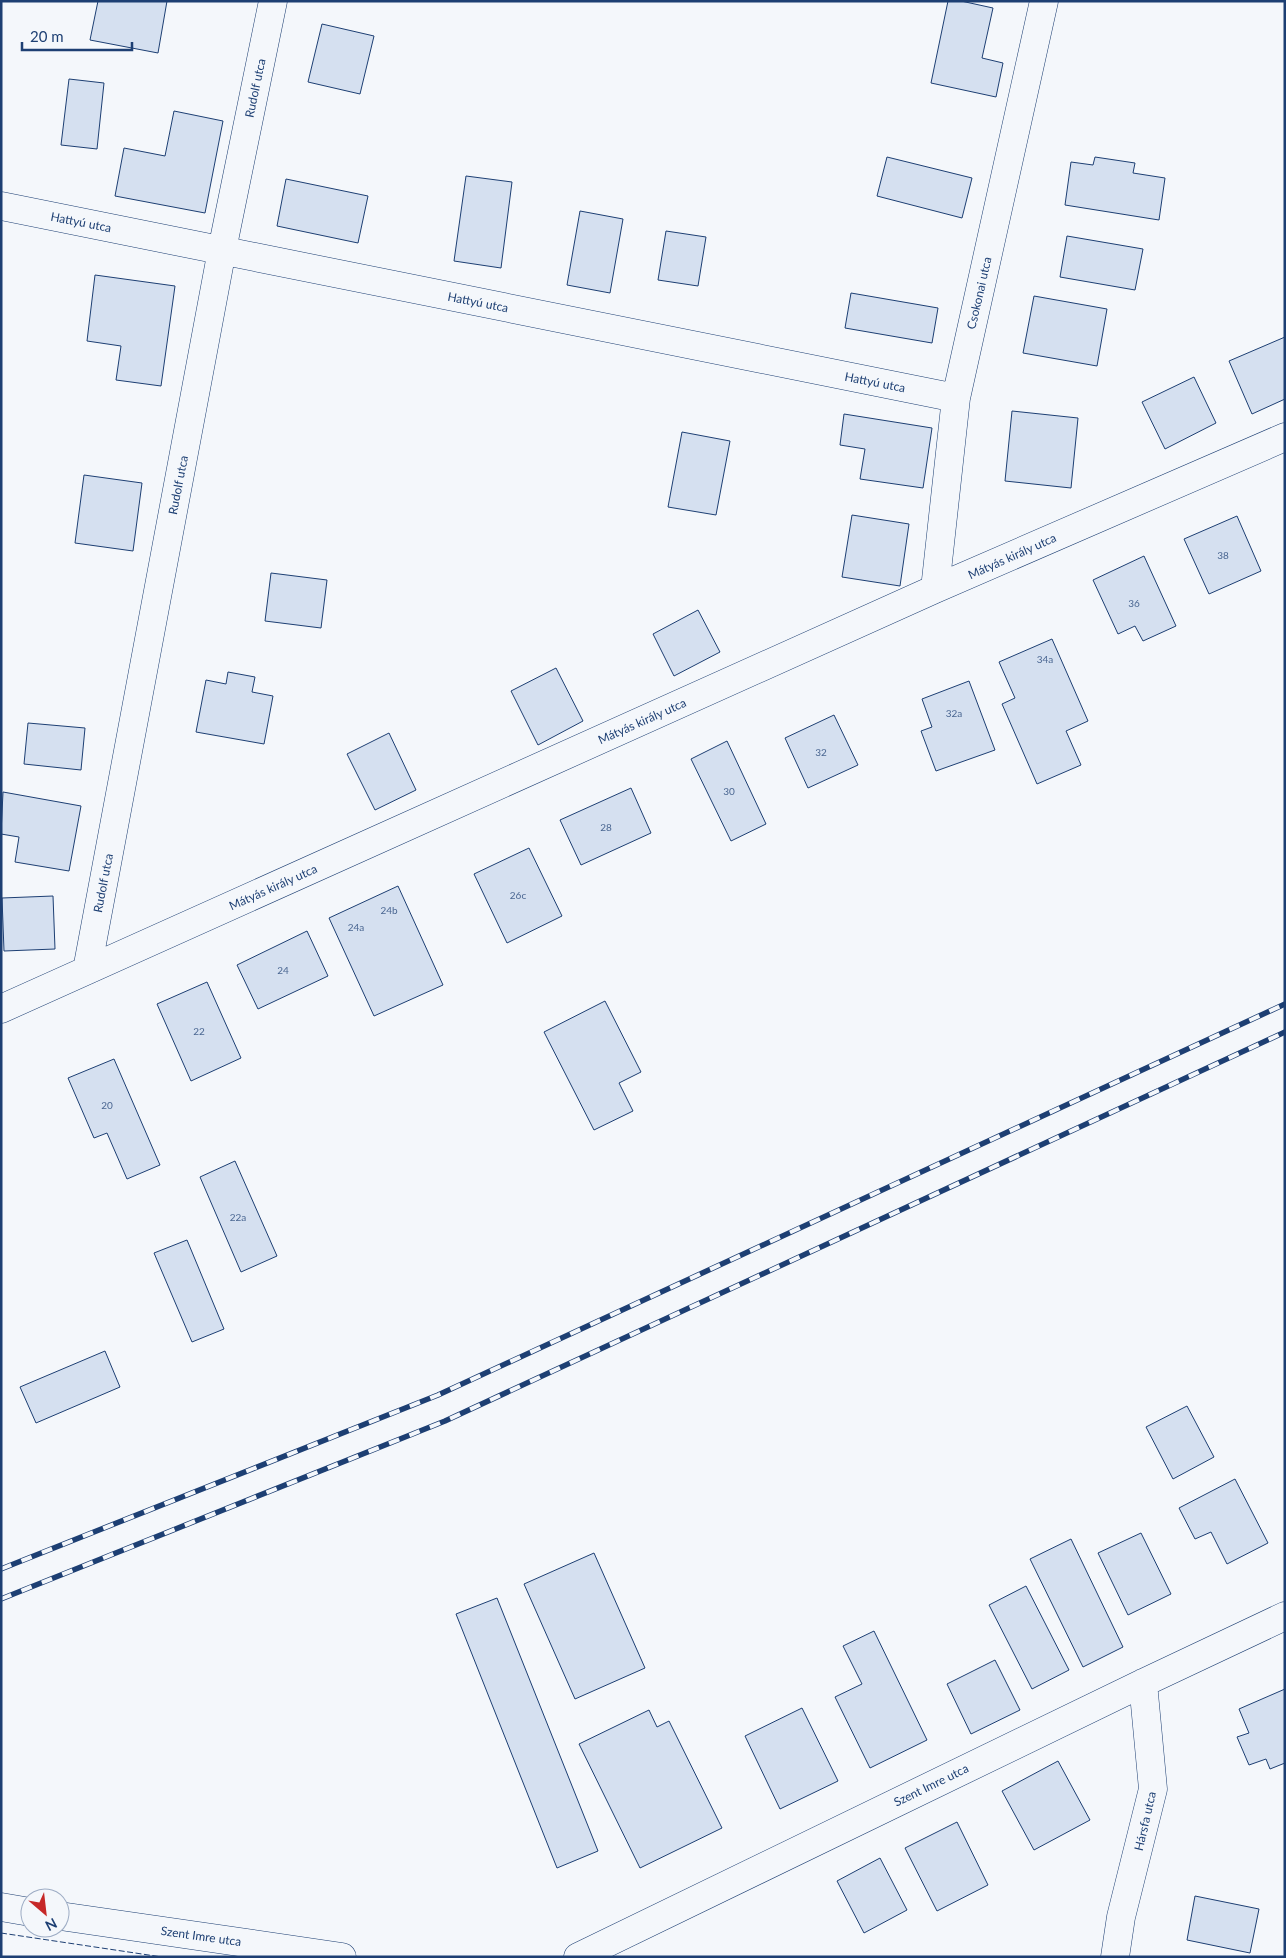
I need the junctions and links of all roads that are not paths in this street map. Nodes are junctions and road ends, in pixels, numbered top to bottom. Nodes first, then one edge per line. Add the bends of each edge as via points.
1 (273, 1) edge
2 (1044, 1) edge
3 (1, 206) edge
4 (222, 250) junction
5 (956, 398) junction
6 (1285, 437) edge
7 (935, 589) junction
8 (87, 970) junction
9 (1, 1009) edge
10 (1285, 1616) edge
11 (1143, 1682) junction
12 (1, 1908) edge
13 (20, 1911) edge
14 (70, 1917) edge
15 (342, 1957) edge
16 (578, 1957) edge
17 (1115, 1957) edge

1 - 4 street, Rudolf utca
2 - 5 street, Csokonai utca
3 - 4 street, Hattyú utca
4 - 5 street, Hattyú utca
4 - 8 street, Rudolf utca
5 - 7 street, Csokonai utca
6 - 7 street, Mátyás király utca
7 - 8 street, Mátyás király utca
8 - 9 street, Mátyás király utca
10 - 11 street, Szent Imre utca
11 - 16 street, Szent Imre utca
11 - 17 street, Hársfa utca via 1153,1789 1121,1917
12 - 13 street
14 - 15 street, Szent Imre utca

